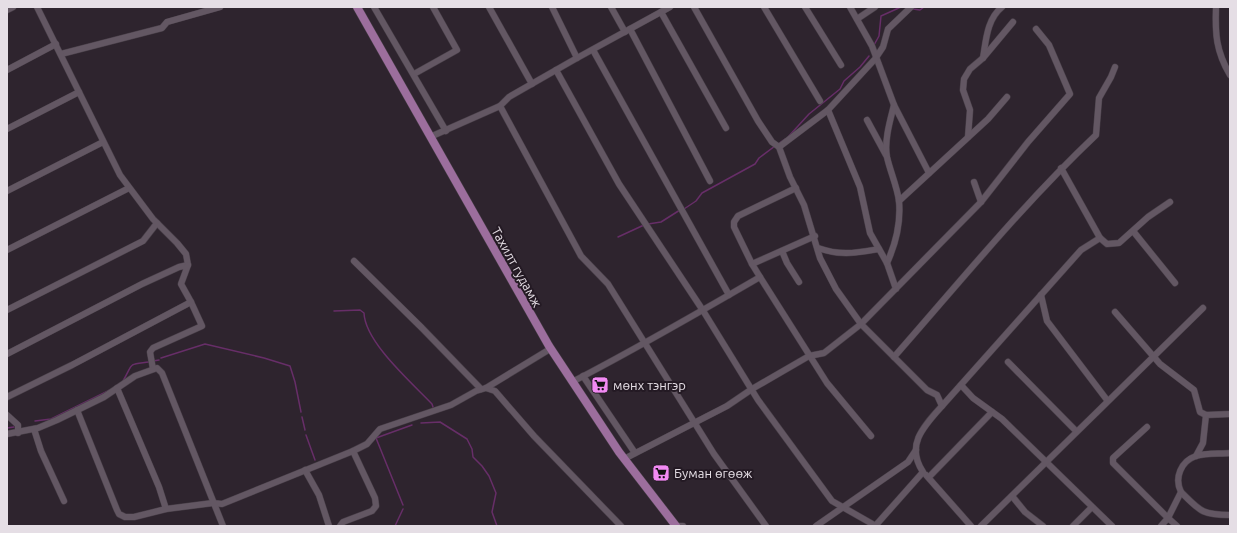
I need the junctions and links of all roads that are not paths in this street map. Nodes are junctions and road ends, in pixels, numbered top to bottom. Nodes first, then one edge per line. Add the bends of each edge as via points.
1 (13, 7) edge
2 (37, 7) edge
3 (220, 7) edge
4 (357, 7) edge
5 (374, 7) edge
6 (433, 7) edge
7 (489, 7) edge
8 (552, 7) edge
9 (610, 7) edge
10 (670, 7) edge
11 (694, 7) edge
12 (764, 7) edge
13 (806, 7) edge
14 (850, 7) edge
15 (875, 7) edge
16 (912, 7) edge
17 (1002, 7) edge
18 (1216, 7) edge
19 (7, 10) edge
20 (660, 12) junction
21 (857, 19) junction
22 (1013, 22) dead end
23 (1036, 29) dead end
24 (627, 31) junction
25 (56, 44) junction
26 (593, 50) junction
27 (61, 54) junction
28 (576, 58) junction
29 (983, 58) junction
30 (875, 59) junction
31 (841, 65) dead end
32 (1115, 67) dead end
33 (7, 70) edge
34 (556, 70) junction
35 (414, 74) junction
36 (1230, 75) edge
37 (532, 84) junction
38 (79, 92) junction
39 (1007, 97) dead end
40 (820, 101) dead end
41 (894, 105) junction
42 (500, 106) junction
43 (828, 110) junction
44 (867, 120) dead end
45 (726, 128) dead end
46 (7, 129) edge
47 (446, 131) junction
48 (430, 137) junction
49 (968, 137) junction
50 (102, 142) junction
51 (779, 148) junction
52 (887, 156) junction
53 (1061, 168) junction
54 (929, 173) junction
55 (710, 181) dead end
56 (974, 182) dead end
57 (129, 188) junction
58 (796, 188) junction
59 (7, 191) edge
60 (899, 201) junction
61 (981, 202) junction
62 (1170, 202) dead end
63 (157, 223) junction
64 (1133, 231) junction
65 (815, 236) junction
66 (1100, 238) junction
67 (818, 248) junction
68 (878, 248) junction
69 (7, 250) edge
70 (782, 251) junction
71 (354, 261) dead end
72 (887, 263) junction
73 (752, 264) junction
74 (188, 265) junction
75 (760, 277) junction
76 (799, 282) dead end
77 (1176, 283) dead end
78 (896, 289) junction
79 (729, 295) junction
80 (1041, 295) junction
81 (191, 302) junction
82 (1203, 308) dead end
83 (702, 309) junction
84 (7, 310) edge
85 (1115, 312) dead end
86 (861, 324) junction
87 (645, 344) junction
88 (550, 349) junction
89 (7, 354) edge
90 (809, 356) junction
91 (1154, 356) junction
92 (894, 357) junction
93 (1008, 362) dead end
94 (153, 369) junction
95 (583, 376) junction
96 (572, 382) junction
97 (961, 385) junction
98 (117, 388) junction
99 (484, 389) junction
100 (752, 389) junction
101 (7, 397) edge
102 (1107, 400) junction
103 (942, 406) junction
104 (77, 410) junction
105 (992, 412) junction
106 (1230, 414) edge
107 (7, 415) edge
108 (1206, 415) junction
109 (694, 422) junction
110 (1147, 427) dead end
111 (34, 429) junction
112 (1076, 431) junction
113 (18, 433) junction
114 (7, 434) edge
115 (871, 436) dead end
116 (353, 450) junction
117 (916, 450) junction
118 (635, 453) junction
119 (1230, 453) edge
120 (1196, 456) junction
121 (624, 459) junction
122 (1045, 462) junction
123 (306, 470) junction
124 (923, 472) junction
125 (929, 477) junction
126 (1181, 492) junction
127 (1012, 496) junction
128 (64, 501) dead end
129 (213, 503) junction
130 (1092, 507) junction
131 (844, 508) junction
132 (166, 510) junction
133 (1230, 515) edge
134 (1168, 518) junction
135 (223, 526) edge
136 (329, 526) edge
137 (340, 526) edge
138 (621, 526) edge
139 (676, 526) edge
140 (679, 526) edge
141 (684, 526) edge
142 (766, 526) edge
143 (816, 526) edge
144 (876, 526) edge
145 (972, 526) edge
146 (981, 526) edge
147 (1043, 526) edge
148 (1073, 526) edge
149 (1112, 526) edge
150 (1161, 526) edge
151 (1177, 526) edge

1 - 19 street
2 - 25 street
3 - 27 street via 167,22 162,28
4 - 48 main road, Тахилт гудамж
5 - 35 street
6 - 35 street via 457,50
7 - 37 street
8 - 28 street
9 - 24 street
10 - 20 street
11 - 51 street via 758,121
12 - 40 street
13 - 31 street
14 - 21 street
15 - 21 street
16 - 30 street via 888,29 883,48
17 - 29 street via 996,12 987,31
18 - 36 street via 1216,42 1222,62
20 - 24 street
20 - 45 street
21 - 30 street via 866,33
22 - 29 street
23 - 61 street via 1049,45 1070,94
24 - 26 street
24 - 55 street
25 - 27 street
25 - 33 street
26 - 28 street
26 - 79 street
27 - 38 street
28 - 34 street
29 - 49 street via 970,69 964,79 963,90 970,110
30 - 41 street
30 - 43 street
32 - 53 street via 1099,98 1096,135
34 - 37 street
34 - 83 street via 619,184
35 - 47 street
37 - 42 street
38 - 46 street
38 - 50 street
39 - 49 street
41 - 52 street
41 - 54 street
42 - 47 street
42 - 87 street via 581,256 608,284
43 - 51 street
43 - 68 street via 860,186 870,233
44 - 52 street
47 - 48 street
48 - 88 main road, Тахилт гудамж
49 - 54 street
50 - 57 street
50 - 59 street
51 - 58 street
52 - 60 street
53 - 66 street
53 - 92 street
54 - 60 street
56 - 61 street
57 - 63 street
57 - 69 street
58 - 65 street
58 - 73 street via 738,216 734,222
60 - 72 street via 897,236
61 - 78 street
62 - 64 street
63 - 74 street via 186,254
63 - 84 street via 143,241
64 - 66 street via 1119,243 1107,244
64 - 77 street
65 - 67 street
65 - 70 street
66 - 80 street via 1081,250
67 - 68 street via 841,254
67 - 86 street via 820,258 836,289
68 - 72 street
70 - 73 street
70 - 76 street
71 - 99 street
72 - 78 street
73 - 75 street
74 - 81 street via 181,284
74 - 89 street via 159,275
75 - 79 street
75 - 90 street
78 - 86 street
79 - 83 street
80 - 97 street
80 - 102 street via 1047,321
81 - 94 street via 202,326 152,348 150,352
81 - 101 street
82 - 91 street
83 - 87 street
83 - 100 street
85 - 91 street via 1138,341
86 - 90 street via 824,352
86 - 92 street
87 - 95 street
87 - 109 street
88 - 96 main road, Тахилт гудамж
88 - 99 street
90 - 100 street
90 - 115 street via 827,383
91 - 102 street
91 - 108 street via 1160,364 1194,390 1200,412
92 - 103 street via 927,390 937,395
93 - 112 street
94 - 98 street via 135,376
94 - 129 street via 162,373
95 - 96 street
95 - 118 street
96 - 121 main road, Тахилт гудамж
97 - 103 street
97 - 105 street
98 - 104 street
98 - 132 street via 159,487
99 - 116 street via 451,405 380,429 367,444
99 - 138 street via 495,391 539,442
100 - 109 street via 727,406
100 - 131 street via 832,501
102 - 112 street
103 - 117 street via 922,429
104 - 111 street
104 - 132 street via 119,514 134,517
105 - 122 street
105 - 125 street
106 - 108 street
107 - 113 street via 18,426
108 - 120 street via 1203,443
109 - 118 street
109 - 142 street
110 - 134 street via 1113,458 1113,463
111 - 113 street
111 - 128 street
112 - 122 street
113 - 114 street
116 - 123 street
116 - 137 street via 375,498 376,506 372,511 343,522
117 - 124 street via 918,464
117 - 131 street via 908,462
118 - 121 street
119 - 120 street
120 - 126 street via 1178,472 1178,486
121 - 139 main road, Тахилт гудамж
122 - 127 street
122 - 130 street
123 - 129 street via 222,504
123 - 136 street via 319,495
124 - 125 street
124 - 144 street
125 - 145 street
126 - 133 street via 1199,511
126 - 134 street
127 - 146 street
127 - 147 street via 1025,512
129 - 132 street
129 - 135 street
130 - 148 street
130 - 149 street
131 - 143 street
131 - 144 street
134 - 150 street
134 - 151 street
140 - 141 street

